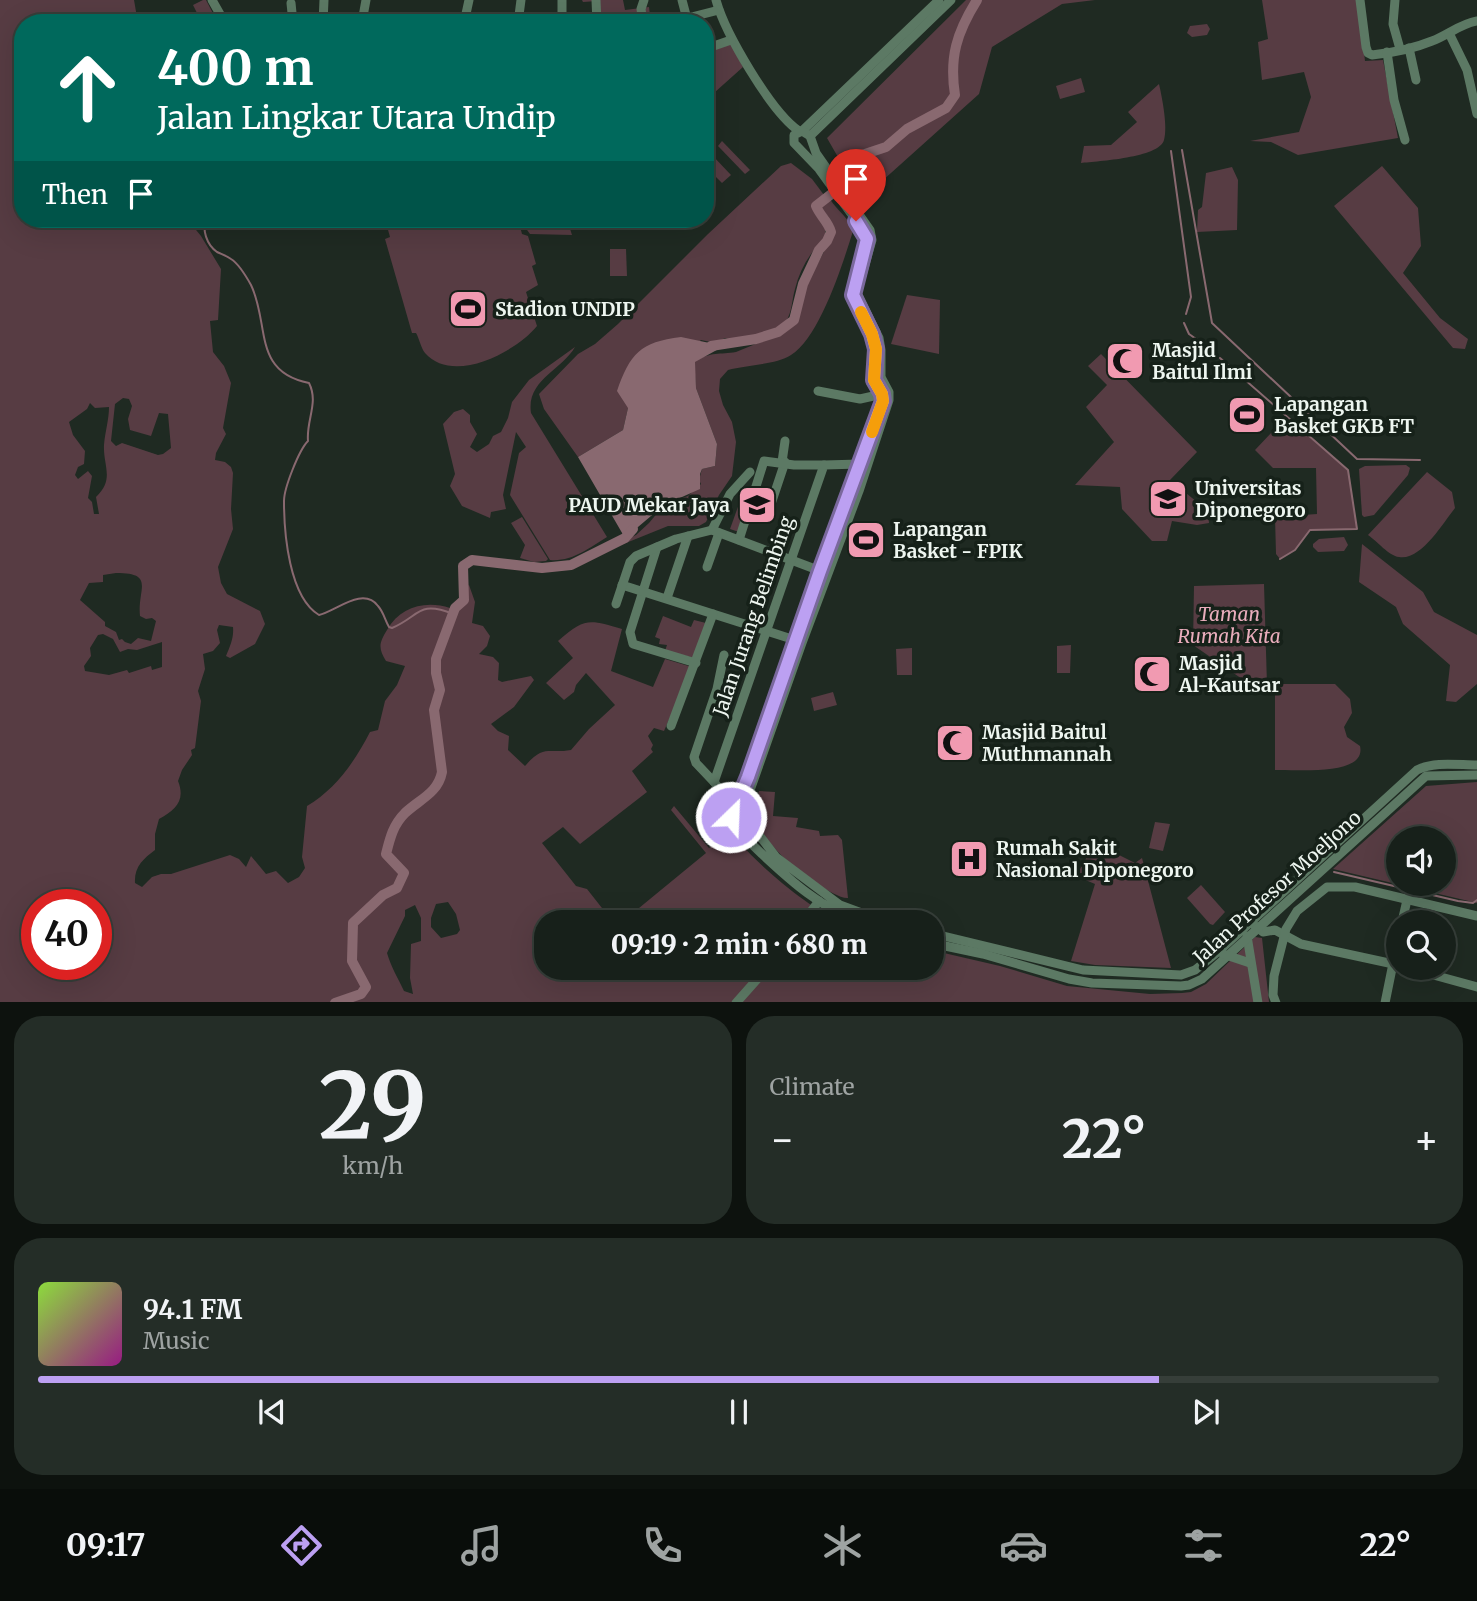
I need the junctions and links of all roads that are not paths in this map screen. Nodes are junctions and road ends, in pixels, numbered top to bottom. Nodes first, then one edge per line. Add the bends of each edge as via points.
1 (939, 0) edge
2 (951, 0) edge
3 (1360, 0) edge
4 (1395, 0) edge
5 (292, 3) dead end
6 (717, 5) edge
7 (293, 14) edge
8 (698, 14) edge
9 (1477, 21) edge
10 (1449, 33) junction
11 (731, 40) junction
12 (714, 46) edge
13 (1404, 48) junction
14 (1387, 52) junction
15 (1416, 80) dead end
16 (1477, 114) edge
17 (801, 133) junction
18 (1405, 140) dead end
19 (821, 166) junction
20 (818, 391) dead end
21 (886, 393) junction
22 (785, 441) dead end
23 (783, 462) junction
24 (860, 464) junction
25 (824, 465) junction
26 (750, 472) dead end
27 (748, 511) junction
28 (715, 531) junction
29 (688, 536) junction
30 (739, 540) junction
31 (657, 547) junction
32 (791, 561) junction
33 (707, 566) dead end
34 (824, 572) junction
35 (622, 585) junction
36 (645, 591) junction
37 (667, 598) junction
38 (616, 604) dead end
39 (713, 614) junction
40 (765, 631) junction
41 (799, 641) junction
42 (723, 655) dead end
43 (696, 663) junction
44 (671, 726) dead end
45 (1477, 765) edge
46 (1477, 775) edge
47 (714, 782) junction
48 (738, 810) junction
49 (1408, 900) junction
50 (819, 901) junction
51 (1274, 909) junction
52 (812, 910) edge
53 (832, 910) edge
54 (854, 910) edge
55 (1405, 910) edge
56 (1477, 916) edge
57 (1253, 924) junction
58 (1275, 930) junction
59 (944, 936) edge
60 (1247, 936) junction
61 (1284, 936) junction
62 (944, 946) edge
63 (1223, 953) junction
64 (1250, 962) junction
65 (1386, 962) edge
66 (756, 980) edge
67 (1390, 980) edge
68 (1454, 980) edge
69 (1477, 986) edge
70 (737, 1002) edge
71 (1258, 1002) edge
72 (1276, 1002) edge
73 (1384, 1002) edge

1 - 17 street
2 - 17 street
3 - 14 street via 1367,50 1372,55
4 - 13 street via 1393,24
5 - 7 street
6 - 8 street
6 - 11 street
9 - 10 street
10 - 13 street
10 - 16 street via 1467,71
11 - 12 street
11 - 17 street via 784,119
13 - 14 street
13 - 15 street
14 - 18 street
17 - 19 street
17 - 19 street via 807,146 800,148
19 - 21 street via 862,223 867,239 853,295 878,349
20 - 21 street via 860,399
21 - 24 street
21 - 34 street via 890,400 859,491
22 - 23 street
23 - 25 street
23 - 27 street via 764,461
23 - 27 street via 766,516
24 - 25 street
24 - 34 street
25 - 32 street, Jalan Jurang Belimbing
26 - 28 street via 730,494
27 - 30 street
28 - 29 street
28 - 30 street
28 - 33 street
29 - 31 street
29 - 37 street
30 - 32 street
31 - 35 street via 632,560
31 - 36 street
32 - 34 street
32 - 40 street, Jalan Jurang Belimbing
34 - 41 street
35 - 36 street
35 - 38 street
36 - 37 street
36 - 43 street via 630,632 633,644
37 - 39 street
39 - 40 street
39 - 43 street
40 - 41 street
40 - 47 street, Jalan Jurang Belimbing
41 - 48 street
42 - 47 street via 717,689 694,757
43 - 44 street
45 - 51 street via 1417,770
46 - 51 street, Jalan Profesor Moeljono via 1426,776
47 - 48 street
48 - 50 street via 731,819 739,830 796,886
48 - 54 street via 776,857 840,905
49 - 55 street
49 - 56 street
49 - 61 street via 1355,887 1327,887 1297,911
50 - 52 street
50 - 53 street
51 - 57 street
51 - 58 street
57 - 58 street via 1268,933
57 - 60 street, Jalan Profesor Moeljono
57 - 63 street
58 - 61 street
59 - 63 street via 1094,971 1181,975
60 - 63 street, Jalan Profesor Moeljono
60 - 64 street
61 - 65 street
61 - 72 street via 1274,976
62 - 63 street, Jalan Profesor Moeljono via 1069,979 1150,987 1189,985 1202,979
63 - 64 street
64 - 71 street
66 - 70 street
67 - 73 street
68 - 69 street

